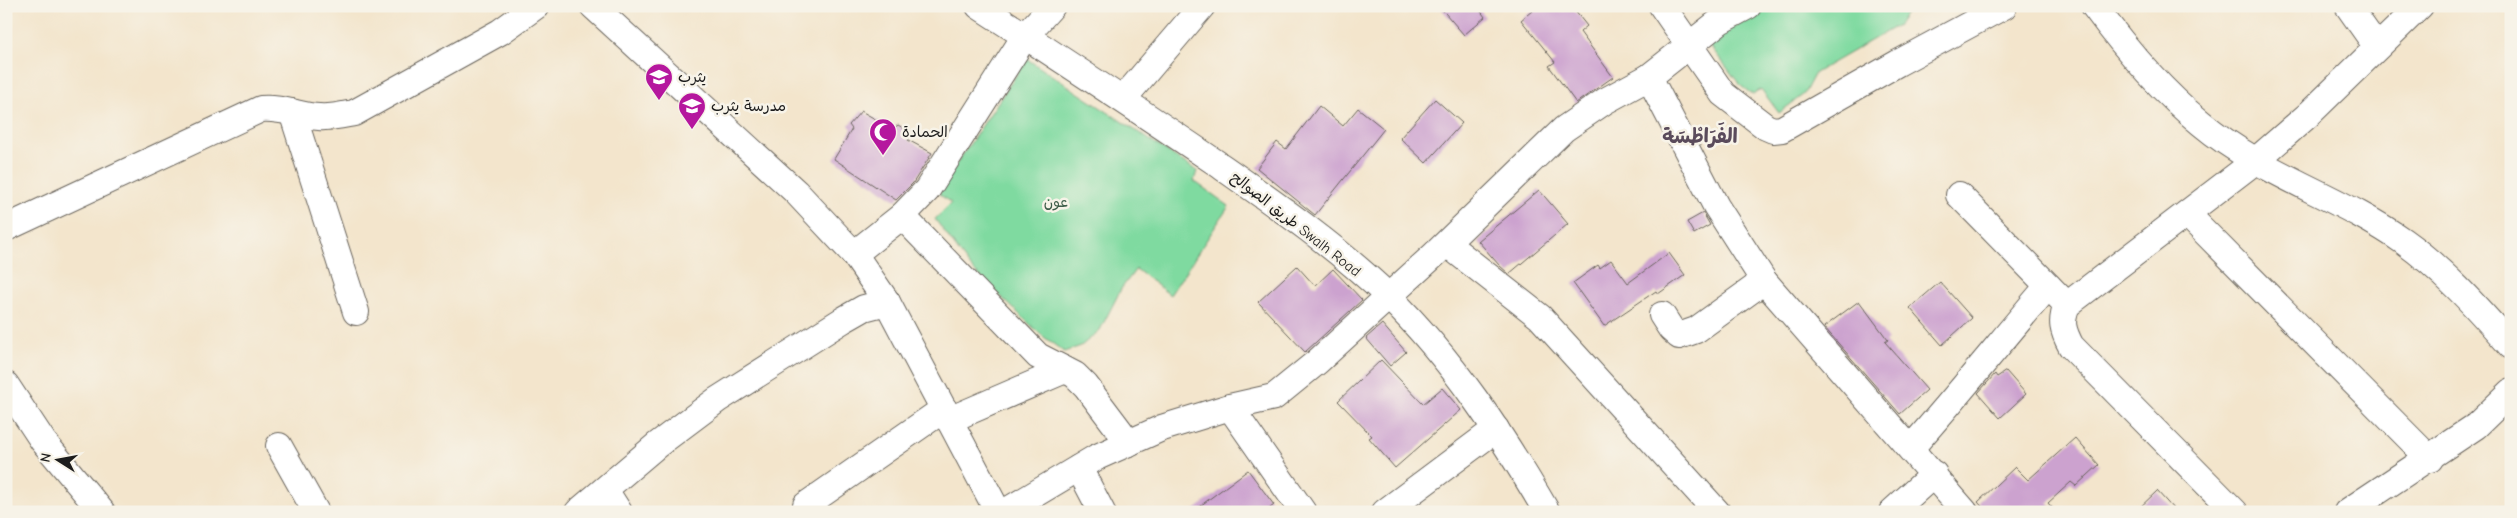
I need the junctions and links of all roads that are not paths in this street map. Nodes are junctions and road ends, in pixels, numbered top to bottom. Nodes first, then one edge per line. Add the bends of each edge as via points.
1 (536, 6) edge
2 (593, 6) edge
3 (979, 6) edge
4 (1052, 6) edge
5 (1202, 6) edge
6 (1662, 6) edge
7 (1748, 6) edge
8 (2004, 6) edge
9 (2094, 6) edge
10 (2348, 6) edge
11 (2420, 6) edge
12 (1026, 36) junction
13 (1689, 44) junction
14 (2376, 47) junction
15 (1649, 77) junction
16 (1123, 99) junction
17 (292, 112) junction
18 (2254, 162) junction
19 (1959, 195) dead end
20 (2187, 214) junction
21 (902, 216) junction
22 (6, 228) edge
23 (1447, 244) junction
24 (854, 254) junction
25 (1764, 281) junction
26 (2048, 286) junction
27 (1388, 297) junction
28 (887, 302) junction
29 (2066, 305) junction
30 (356, 312) dead end
31 (1662, 315) dead end
32 (2511, 346) edge
33 (1065, 370) junction
34 (6, 385) edge
35 (2511, 392) edge
36 (1230, 407) junction
37 (947, 414) junction
38 (1496, 429) junction
39 (1129, 443) junction
40 (279, 446) dead end
41 (1911, 448) junction
42 (2430, 459) junction
43 (1079, 468) junction
44 (1934, 474) junction
45 (604, 490) junction
46 (806, 505) dead end
47 (102, 512) edge
48 (316, 512) edge
49 (578, 512) edge
50 (619, 512) edge
51 (998, 512) edge
52 (1005, 512) edge
53 (1102, 512) edge
54 (1303, 512) edge
55 (1385, 512) edge
56 (1547, 512) edge
57 (1718, 512) edge
58 (1892, 512) edge
59 (1965, 512) edge
60 (2235, 512) edge
61 (2347, 512) edge

1 - 17 street via 492,37 354,113 318,117
2 - 24 street via 796,192
3 - 12 street, طريق الصوالح Swalh Road
4 - 12 street
5 - 16 street
6 - 13 street
7 - 13 street via 1720,21
8 - 13 street via 1782,129 1766,127 1724,94
9 - 18 street via 2165,90 2200,123
10 - 14 street
11 - 14 street
12 - 16 street, طريق الصوالح Swalh Road
12 - 21 street via 927,190
13 - 15 street
14 - 18 street via 2308,115
15 - 23 street via 1564,129
15 - 25 street via 1716,206
16 - 27 street, طريق الصوالح Swalh Road via 1272,202
17 - 22 street via 273,108 245,115
17 - 30 street
18 - 20 street
18 - 32 street via 2368,220 2402,241 2434,267
19 - 26 street
20 - 29 street
20 - 42 street
21 - 24 street
21 - 33 street via 1038,356
23 - 27 street
23 - 57 street via 1540,317
24 - 28 street
25 - 31 street via 1696,330 1679,336
25 - 41 street
26 - 29 street
26 - 41 street
27 - 36 street via 1274,397
27 - 38 street, طريق الصوالح Swalh Road via 1466,385
28 - 37 street
28 - 45 street via 864,308 749,379 657,445
29 - 60 street via 2062,317 2063,332 2071,346
33 - 37 street
33 - 39 street via 1086,386
34 - 47 street via 43,442
35 - 42 street via 2476,426
36 - 39 street via 1162,428
36 - 54 street
37 - 46 street
37 - 51 street
38 - 55 street
38 - 56 street, طريق الصوالح Swalh Road
39 - 43 street
40 - 48 street
41 - 44 street
42 - 61 street
43 - 52 street
43 - 53 street
44 - 58 street
44 - 59 street
45 - 49 street
45 - 50 street

